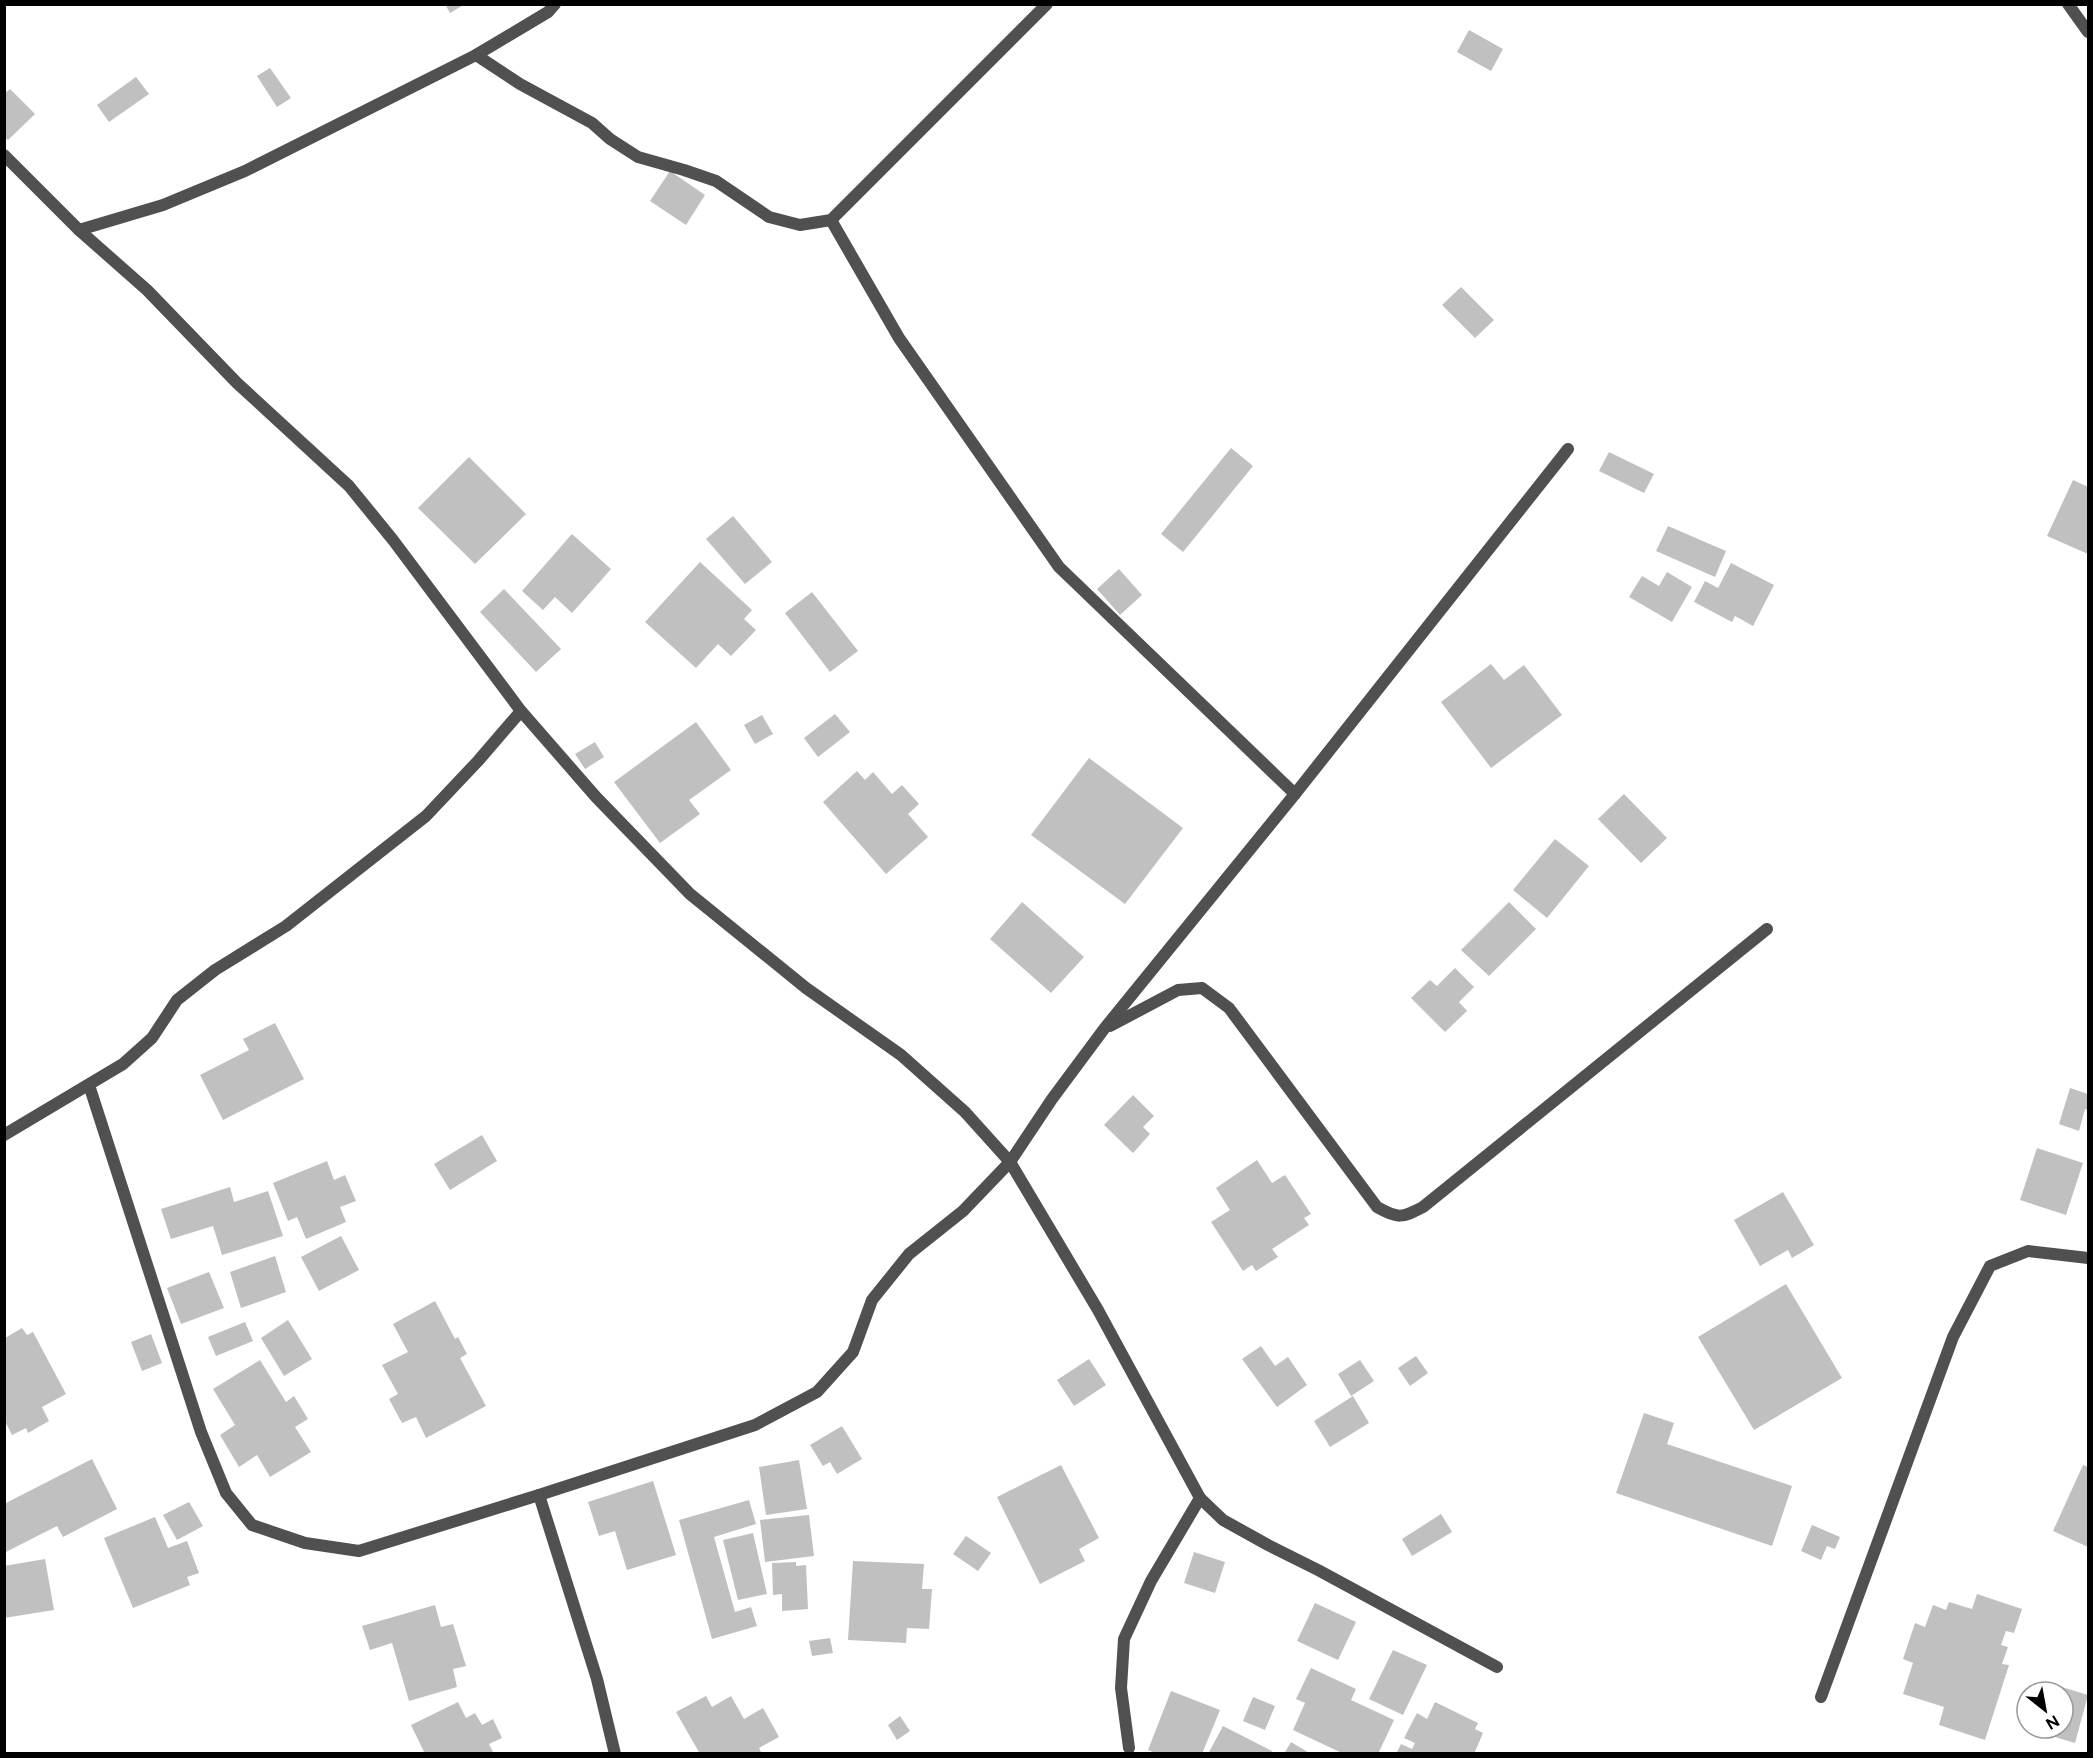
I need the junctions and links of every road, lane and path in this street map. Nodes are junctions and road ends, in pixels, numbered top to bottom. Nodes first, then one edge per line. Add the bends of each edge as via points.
1 (555, 4) edge
2 (1047, 4) edge
3 (2068, 4) edge
4 (2088, 32) edge
5 (476, 56) junction
6 (4, 155) edge
7 (831, 220) junction
8 (79, 230) junction
9 (1568, 449) dead end
10 (521, 711) junction
11 (1295, 794) junction
12 (1767, 929) dead end
13 (1104, 1029) junction
14 (89, 1085) junction
15 (4, 1135) edge
16 (1010, 1162) junction
17 (2088, 1258) edge
18 (539, 1495) junction
19 (1200, 1498) junction
20 (1497, 1667) dead end
21 (1821, 1697) dead end
22 (1129, 1748) dead end
23 (615, 1754) edge

1 - 5 street
2 - 7 street
3 - 4 street
5 - 7 street via 592,123 638,158 716,181 770,217 800,225
5 - 8 street via 245,171 163,205
6 - 8 street
7 - 11 street via 899,338 1059,567
8 - 10 street via 147,290 237,383 349,486
9 - 11 street
10 - 14 street via 426,816 285,926 215,970 177,1000 153,1038 123,1064
10 - 16 street via 596,797 690,894 806,988 901,1055 965,1112
11 - 13 street
12 - 13 street via 1423,1207 1405,1216 1391,1215 1377,1207 1229,1008 1202,988 1178,990
13 - 16 street
14 - 15 street
14 - 18 street via 201,1432 226,1493 252,1525 304,1542 359,1551
16 - 18 street via 963,1211 909,1254 872,1300 853,1353 817,1392 755,1425
16 - 19 street via 1098,1310
17 - 21 street via 2028,1251 1990,1266 1953,1337
18 - 23 street via 597,1679
19 - 20 street via 1223,1520
19 - 22 street via 1151,1581 1124,1639 1120,1688

